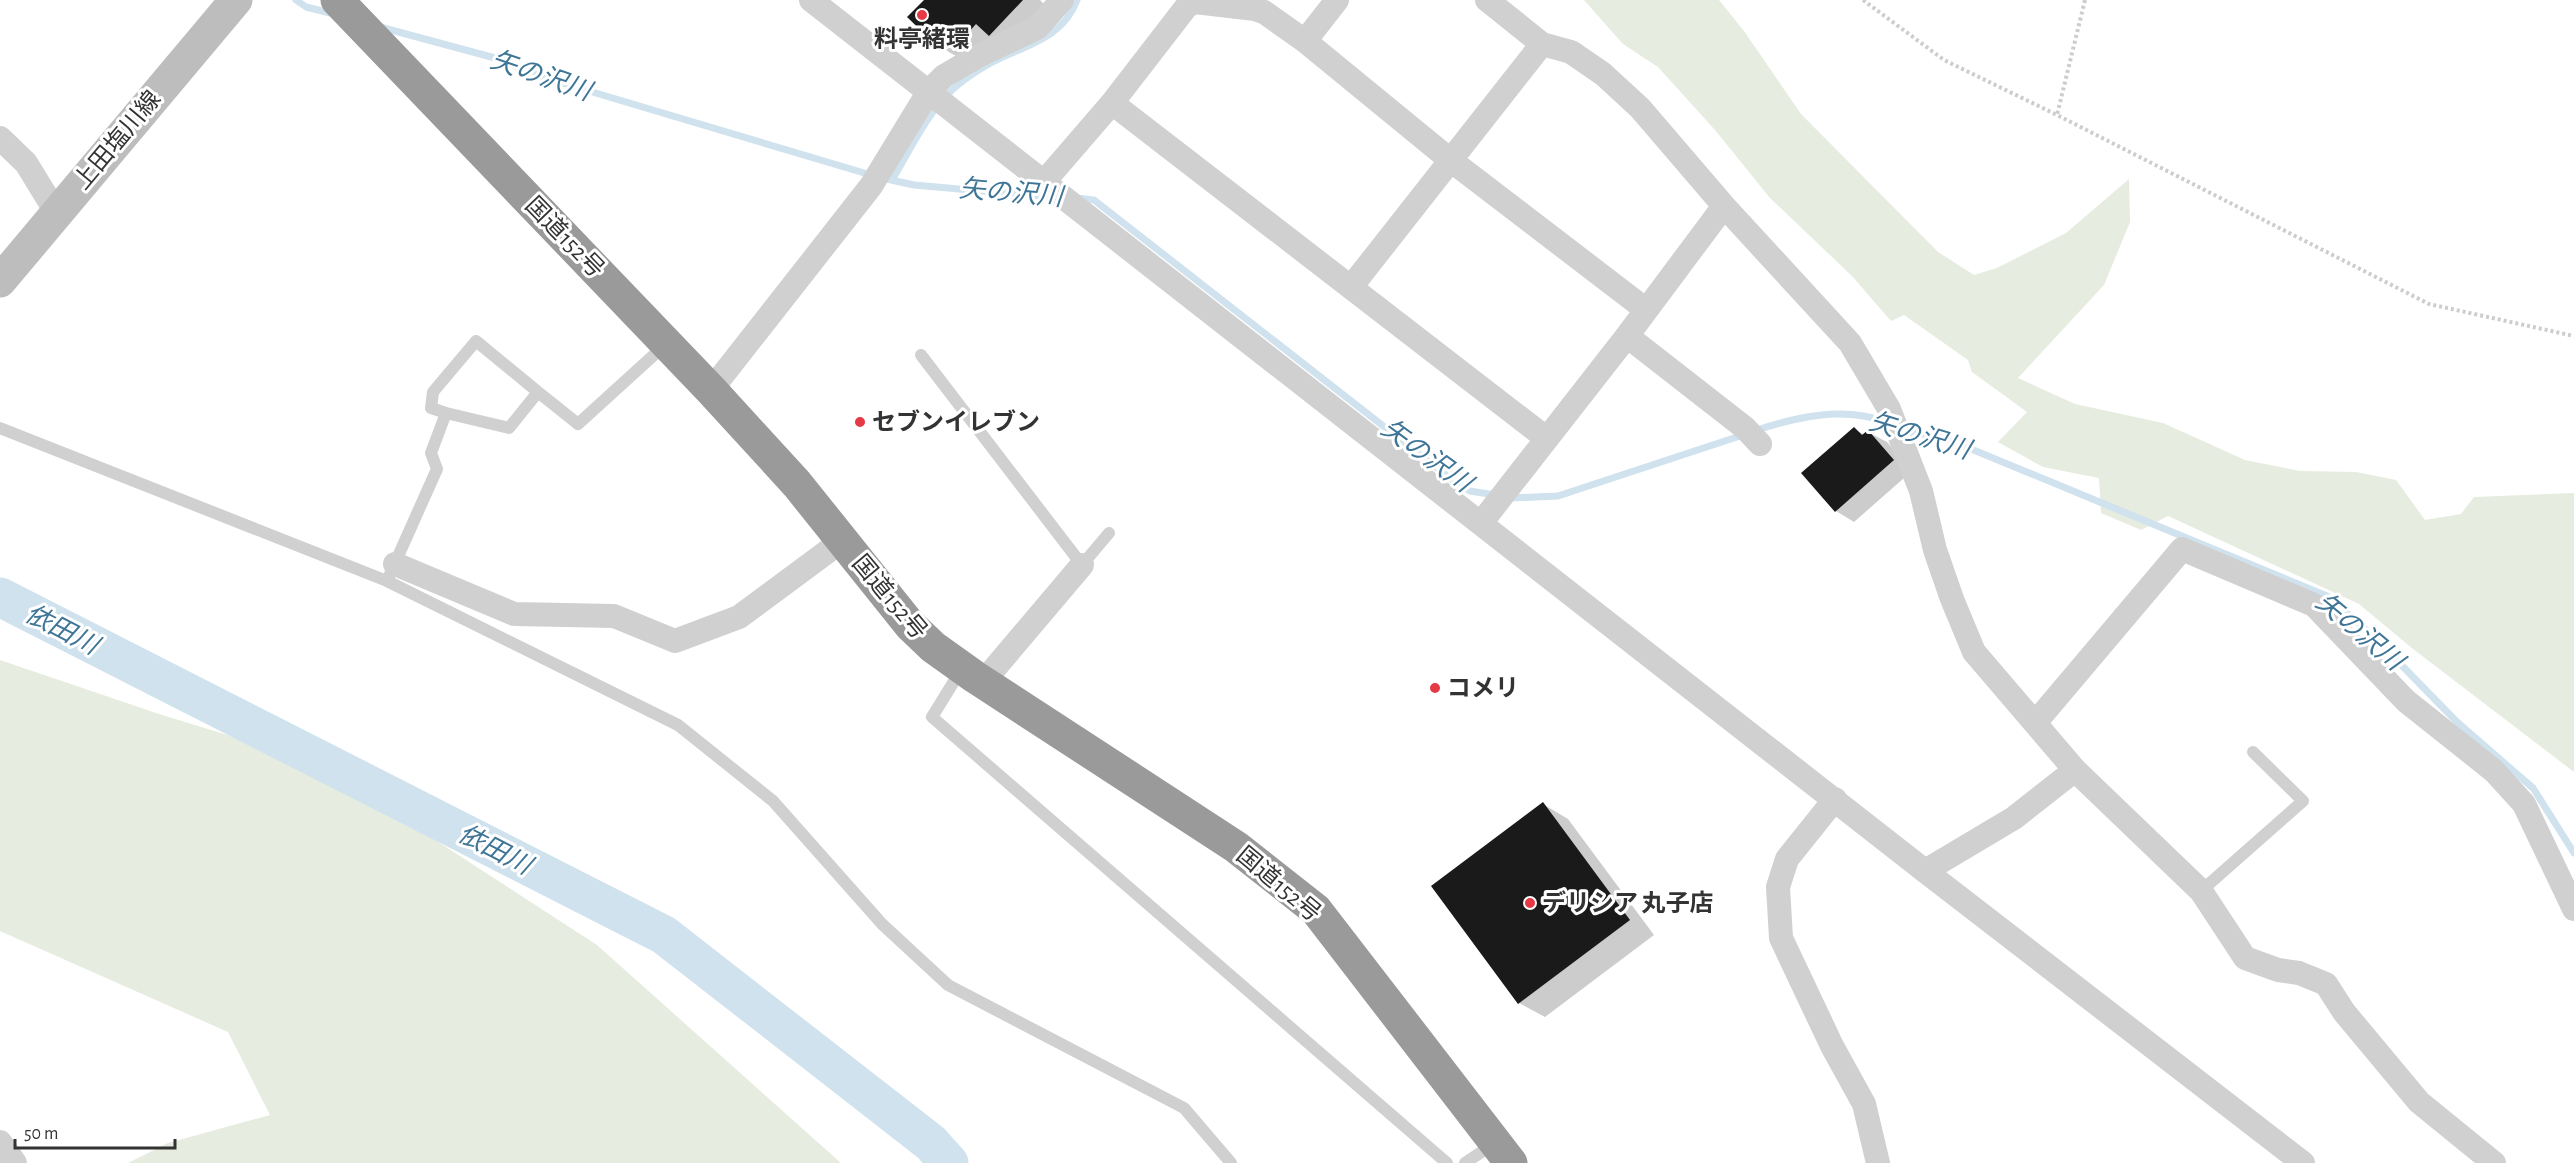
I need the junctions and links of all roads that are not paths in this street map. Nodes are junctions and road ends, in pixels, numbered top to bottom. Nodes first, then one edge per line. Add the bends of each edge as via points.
1 (236, 0) edge
2 (811, 0) edge
3 (1062, 0) edge
4 (1337, 0) edge
5 (1487, 0) edge
6 (338, 1) edge
7 (1305, 41) junction
8 (1542, 44) junction
9 (937, 99) junction
10 (1112, 103) junction
11 (0, 138) edge
12 (1449, 159) junction
13 (1047, 186) junction
14 (1724, 206) junction
15 (56, 212) junction
16 (0, 281) edge
17 (1351, 287) junction
18 (1645, 309) junction
19 (1627, 336) junction
20 (666, 343) junction
21 (921, 355) dead end
22 (711, 390) junction
23 (538, 392) junction
24 (446, 413) junction
25 (0, 429) edge
26 (1753, 437) dead end
27 (1546, 438) junction
28 (1481, 523) junction
29 (1110, 533) dead end
30 (843, 540) junction
31 (1082, 565) junction
32 (391, 573) junction
33 (972, 675) junction
34 (2035, 723) junction
35 (2253, 752) dead end
36 (2075, 770) junction
37 (1835, 800) junction
38 (1925, 871) junction
39 (2201, 891) junction
40 (2574, 909) edge
41 (0, 1142) edge
42 (1504, 1153) edge
43 (15, 1163) edge
44 (1231, 1163) edge
45 (1447, 1163) edge
46 (1465, 1163) edge
47 (1878, 1163) edge
48 (2303, 1163) edge
49 (2494, 1163) edge

1 - 15 main road, 上田塩川線
2 - 9 street
3 - 9 street via 1037,28 944,76
4 - 7 street
5 - 8 street
6 - 20 highway, 国道152号
7 - 10 street via 1264,12 1195,2 1187,6
7 - 12 street
8 - 12 street
8 - 14 street via 1570,52 1603,74 1640,108
9 - 13 street
9 - 22 street
10 - 13 street
10 - 17 street
11 - 15 street via 26,163
12 - 17 street
12 - 18 street
13 - 28 street
14 - 18 street
14 - 34 street via 1850,343 1889,409 1921,492 1952,599 1974,652
15 - 16 main road, 上田塩川線
17 - 27 street
18 - 19 street
19 - 26 street
19 - 27 street
20 - 22 highway, 国道152号
20 - 23 lane via 578,424
21 - 31 lane
22 - 30 highway, 国道152号
23 - 24 lane via 509,428
23 - 24 lane via 476,341 433,392 431,408
24 - 32 lane via 431,453 437,469
25 - 32 lane
27 - 28 street
28 - 37 street
29 - 31 lane
30 - 32 street via 739,617 675,641 614,615 514,614
30 - 33 highway, 国道152号 via 910,626
31 - 33 street
32 - 44 lane via 678,725 773,801 882,924 948,985 1184,1108
33 - 42 highway, 国道152号 via 1236,847 1316,910
33 - 45 lane via 932,717
34 - 36 street
34 - 40 street via 2182,549 2314,605 2406,701 2494,771 2524,804
35 - 39 lane via 2303,801
36 - 38 street via 2014,818
36 - 39 street
37 - 38 street
37 - 47 street via 1787,859 1778,887 1781,938 1864,1104
38 - 48 street
39 - 49 street via 2245,958 2326,984 2344,1012 2419,1102
41 - 43 street
42 - 46 lane

